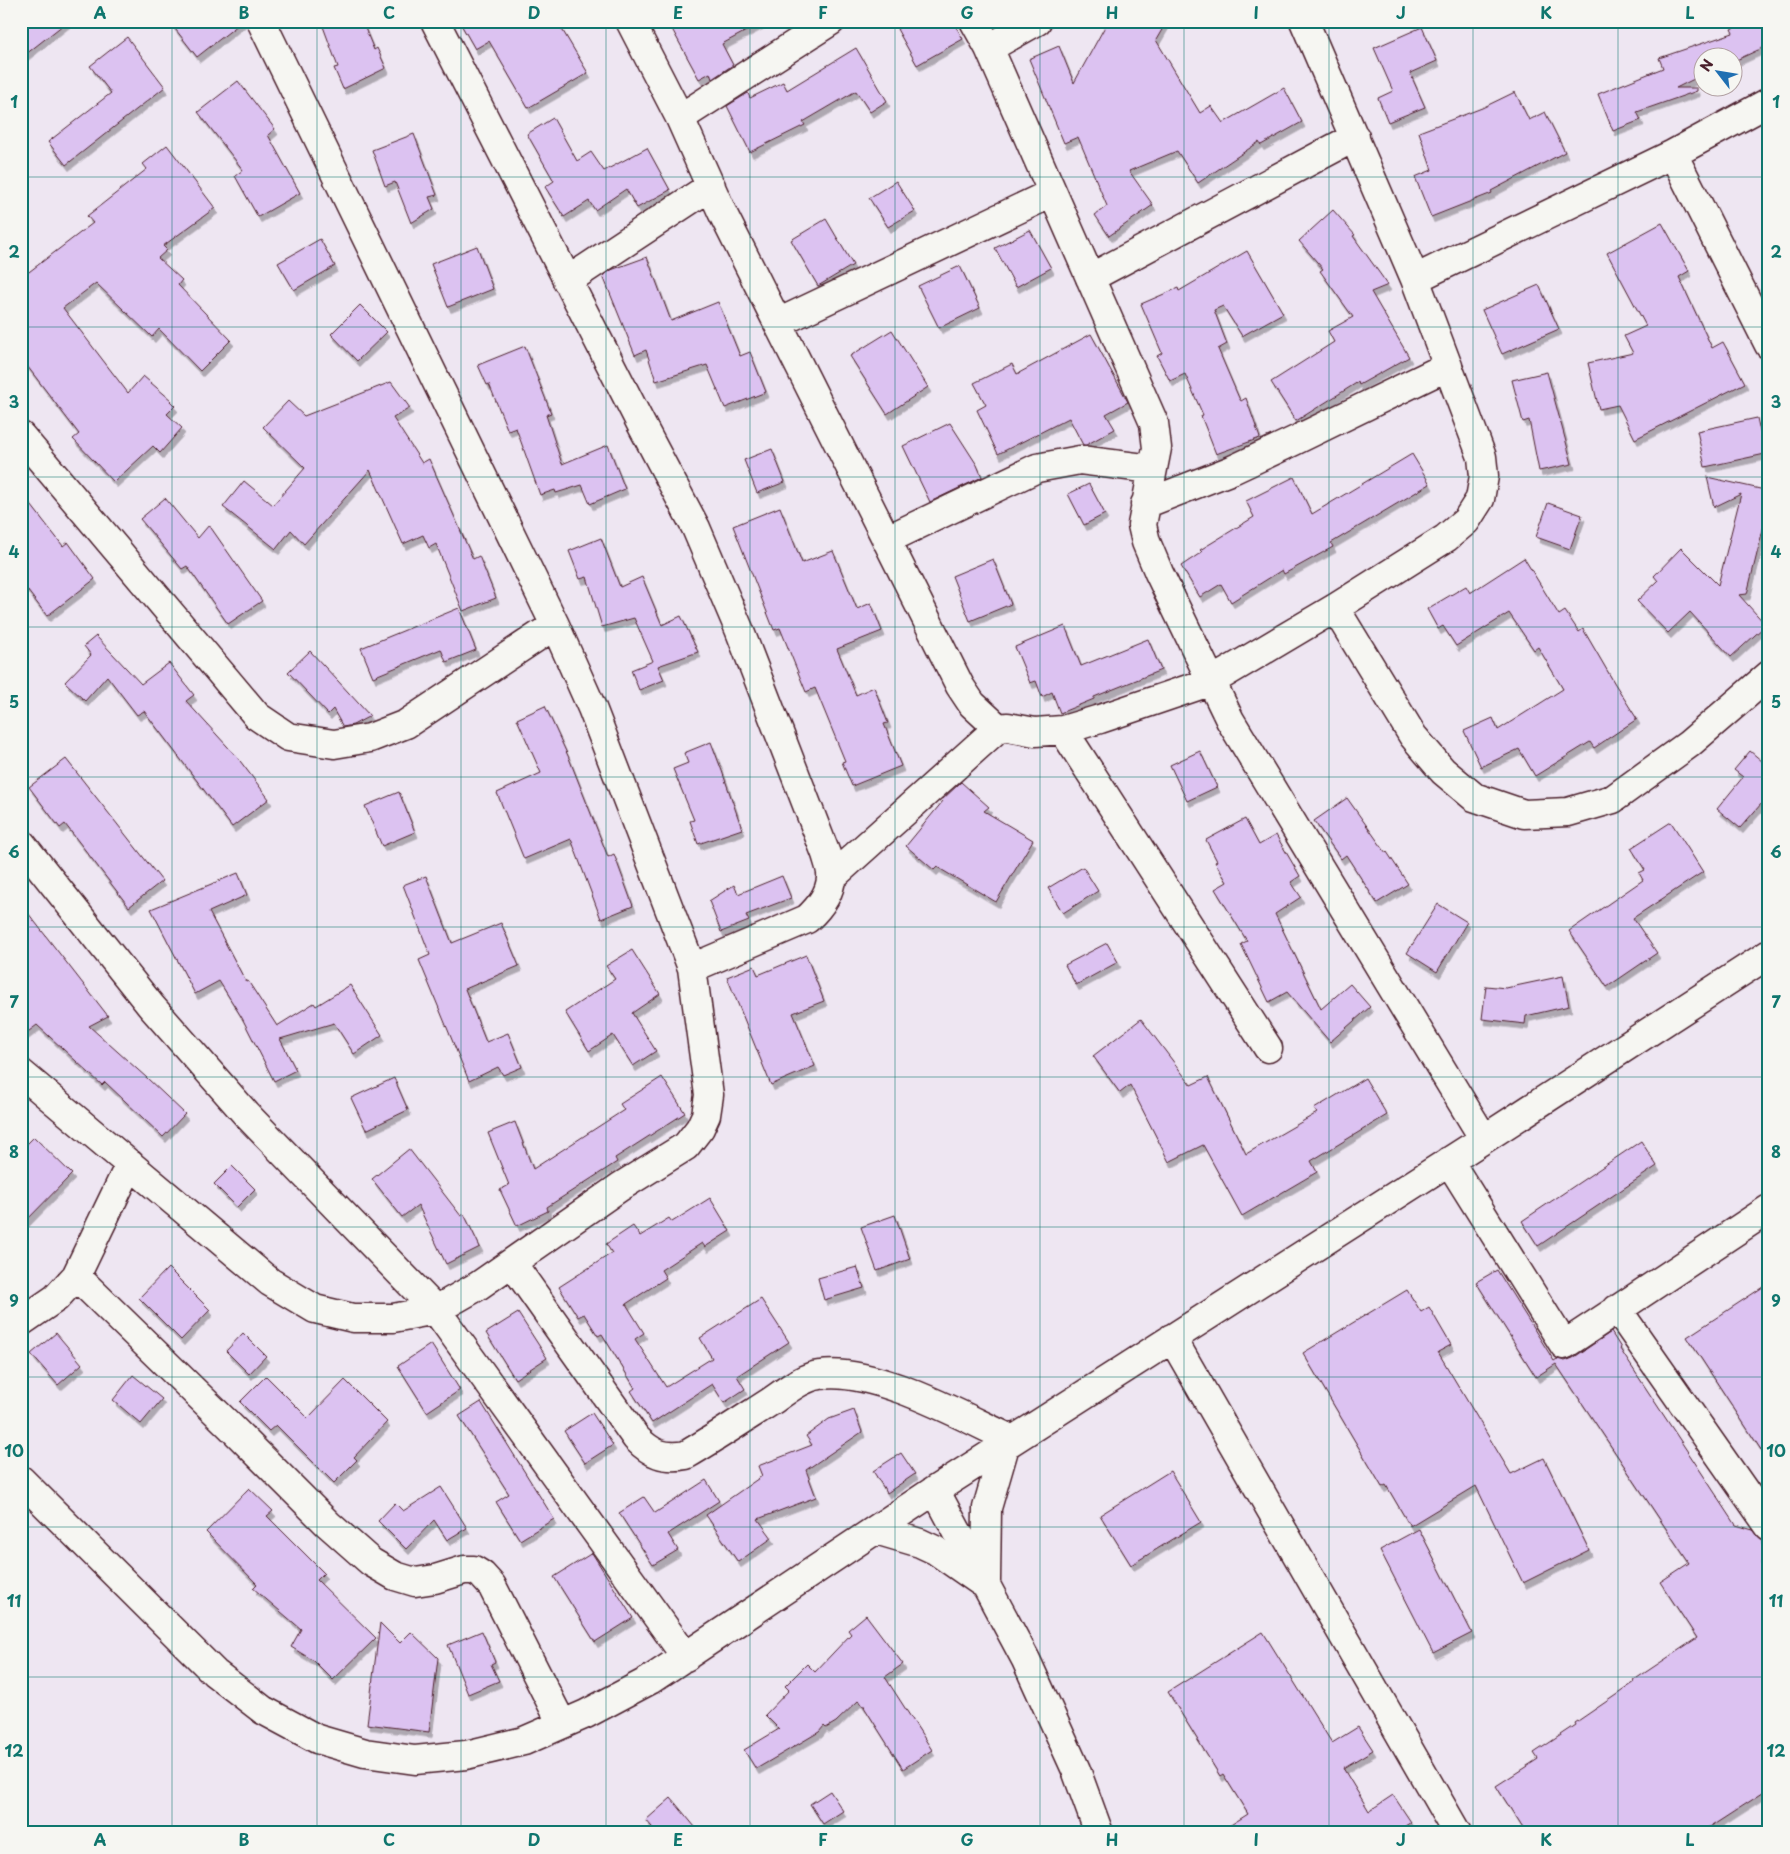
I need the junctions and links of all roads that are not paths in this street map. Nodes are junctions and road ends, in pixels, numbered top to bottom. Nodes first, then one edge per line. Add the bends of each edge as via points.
1 (261, 21) edge
2 (434, 21) edge
3 (630, 21) edge
4 (831, 21) edge
5 (974, 21) edge
6 (1037, 21) edge
7 (1304, 21) edge
8 (989, 48) junction
9 (1769, 102) edge
10 (680, 118) junction
11 (1355, 137) junction
12 (1673, 154) junction
13 (711, 186) junction
14 (1052, 193) junction
15 (1090, 278) junction
16 (1414, 279) junction
17 (568, 281) junction
18 (778, 323) junction
19 (1769, 345) edge
20 (1448, 366) junction
21 (21, 436) edge
22 (1152, 469) junction
23 (1145, 504) junction
24 (886, 540) junction
25 (1335, 608) junction
26 (555, 625) junction
27 (1769, 675) edge
28 (1212, 681) junction
29 (998, 728) junction
30 (1063, 730) junction
31 (21, 843) edge
32 (832, 877) junction
33 (1769, 954) edge
34 (692, 968) junction
35 (1268, 1048) dead end
36 (21, 1073) edge
37 (1484, 1138) junction
38 (1449, 1161) junction
39 (130, 1164) junction
40 (1769, 1209) edge
41 (512, 1263) junction
42 (76, 1276) junction
43 (1618, 1309) junction
44 (436, 1310) junction
45 (21, 1322) edge
46 (1172, 1338) junction
47 (1013, 1440) junction
48 (21, 1480) edge
49 (935, 1490) junction
50 (1769, 1526) edge
51 (876, 1530) junction
52 (986, 1585) junction
53 (686, 1657) junction
54 (562, 1724) junction
55 (1099, 1833) edge
56 (1457, 1833) edge

1 - 26 street
2 - 17 street
3 - 10 street
4 - 10 street
5 - 8 street
6 - 8 street
7 - 11 street
8 - 14 street
9 - 12 street
10 - 13 street
11 - 15 street
11 - 16 street
12 - 16 street
12 - 19 street
13 - 17 street
13 - 18 street
14 - 15 street
14 - 18 street
15 - 22 street via 1154,423 1157,448
16 - 20 street
17 - 32 street via 696,528 739,629
18 - 24 street
20 - 23 street via 1241,466
20 - 25 street via 1482,456 1484,476 1480,498 1466,521 1446,538
21 - 26 street via 257,716 288,737 334,744 370,738 406,724
22 - 23 street
22 - 24 street via 1080,460 1036,468
23 - 28 street via 1142,525 1146,542
24 - 29 street via 960,686 972,704
25 - 27 street via 1413,736 1443,771 1474,798 1524,814 1568,812 1613,799 1688,744
25 - 28 street
26 - 34 street via 592,708
28 - 30 street
28 - 37 street via 1230,720
29 - 30 street via 1008,726 1035,732
29 - 32 street
30 - 35 street
31 - 44 street via 151,1006 247,1116
32 - 34 street via 819,908 807,918
33 - 37 street
34 - 41 street via 709,1095 700,1128 686,1146 620,1187
36 - 39 street
37 - 38 street
38 - 43 street via 1564,1345
38 - 46 street
39 - 42 street
39 - 44 street via 270,1282 315,1309 353,1318 393,1318
40 - 43 street
41 - 44 street
41 - 47 street via 636,1438 658,1454 672,1458 686,1455 819,1374 842,1374 902,1389
42 - 45 street via 56,1298
42 - 54 street via 328,1524 371,1562 395,1576 415,1582 464,1570 474,1570 482,1575 492,1586
43 - 50 street
44 - 53 street
46 - 47 street
46 - 56 street
47 - 49 street
47 - 52 street via 987,1508
48 - 54 street via 215,1673 263,1710 317,1738 366,1753 415,1760 466,1756 524,1741
49 - 51 street
49 - 52 street
51 - 52 street via 935,1550
51 - 53 street
52 - 55 street via 1026,1660 1076,1770
53 - 54 street via 650,1680

